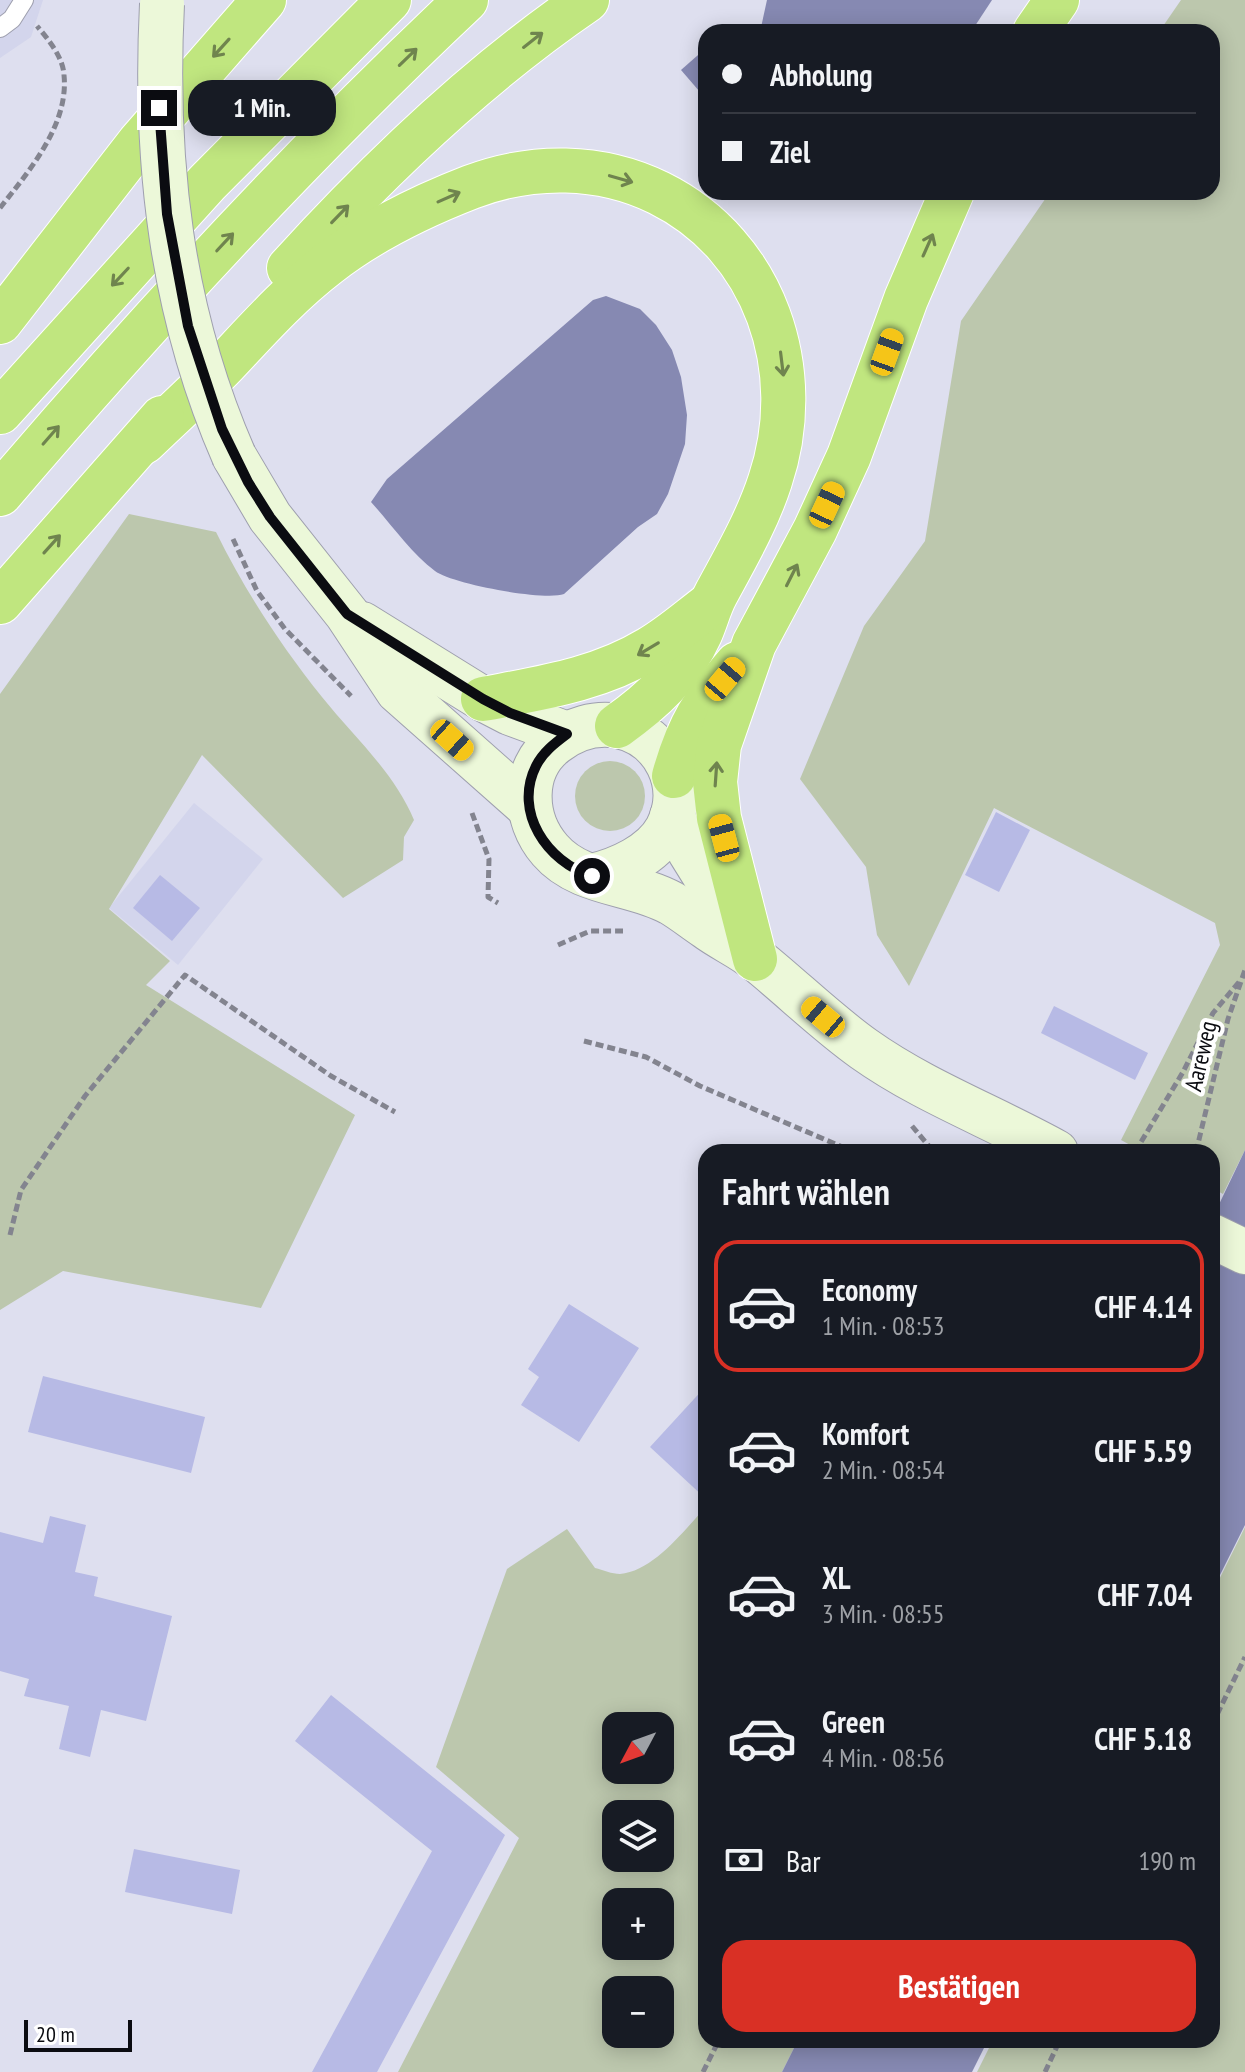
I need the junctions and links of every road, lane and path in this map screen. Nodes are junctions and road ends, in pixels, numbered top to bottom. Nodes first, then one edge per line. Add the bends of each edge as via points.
1 (264, 0) edge
2 (389, 0) edge
3 (466, 0) edge
4 (587, 0) edge
5 (1057, 0) edge
6 (162, 2) edge
7 (22, 4) edge
8 (1040, 24) edge
9 (0, 28) edge
10 (949, 200) edge
11 (0, 208) edge
12 (0, 322) edge
13 (0, 412) edge
14 (144, 442) junction
15 (0, 494) edge
16 (0, 602) edge
17 (711, 604) junction
18 (347, 614) junction
19 (754, 644) junction
20 (483, 699) junction
21 (617, 726) junction
22 (567, 734) junction
23 (673, 796) junction
24 (529, 807) junction
25 (592, 876) junction
26 (626, 931) dead end
27 (558, 945) dead end
28 (755, 959) junction
29 (1245, 970) edge
30 (1239, 982) junction
31 (584, 1041) dead end
32 (395, 1112) dead end
33 (904, 1115) dead end
34 (835, 1144) edge
35 (928, 1144) edge
36 (1041, 1144) edge
37 (1139, 1144) edge
38 (1198, 1144) edge
39 (10, 1235) dead end
40 (1220, 1240) edge
41 (1245, 1252) edge
42 (1245, 1657) edge
43 (1220, 1709) edge
44 (715, 2048) edge
45 (1056, 2048) edge
46 (703, 2072) edge
47 (1045, 2072) edge

1 -> 12 highway via 139,143
2 -> 13 highway via 207,183
15 -> 3 highway via 246,220
14 -> 4 highway via 213,352 377,176 502,64
5 - 8 highway
6 - 18 main road, bridge via 159,108 167,214 188,326 234,456 270,517
7 - 9 lane
7 - 11 path via 55,51 64,73 62,101 51,134
19 -> 10 highway via 849,456
16 -> 14 highway
14 -> 17 highway via 298,288 384,228 505,177 544,171 613,176 671,199 721,238 759,291 781,353 784,416 771,479
17 -> 20 highway via 616,666
17 - 21 highway via 700,635 672,680
18 - 20 main road
18 - 24 main road via 398,691
19 - 23 highway via 698,712
28 -> 19 highway via 719,818 715,782 719,745
20 - 22 main road
21 - 22 main road
21 - 23 main road via 650,741 664,757
22 - 24 main road via 536,766
23 - 25 main road via 666,831 648,849 615,871
23 - 28 main road via 690,852
24 - 25 main road via 552,853
25 - 28 main road via 671,903
26 - 27 path via 590,931
28 - 36 main road via 877,1057
29 - 30 path, Aareweg
30 - 37 path via 1213,1013
30 - 38 path, Aareweg
31 - 34 path via 646,1057
32 - 39 path via 331,1076 185,975 85,1096 21,1190
33 - 35 path
40 - 41 main road
42 - 43 path
44 - 46 path
45 - 47 path

